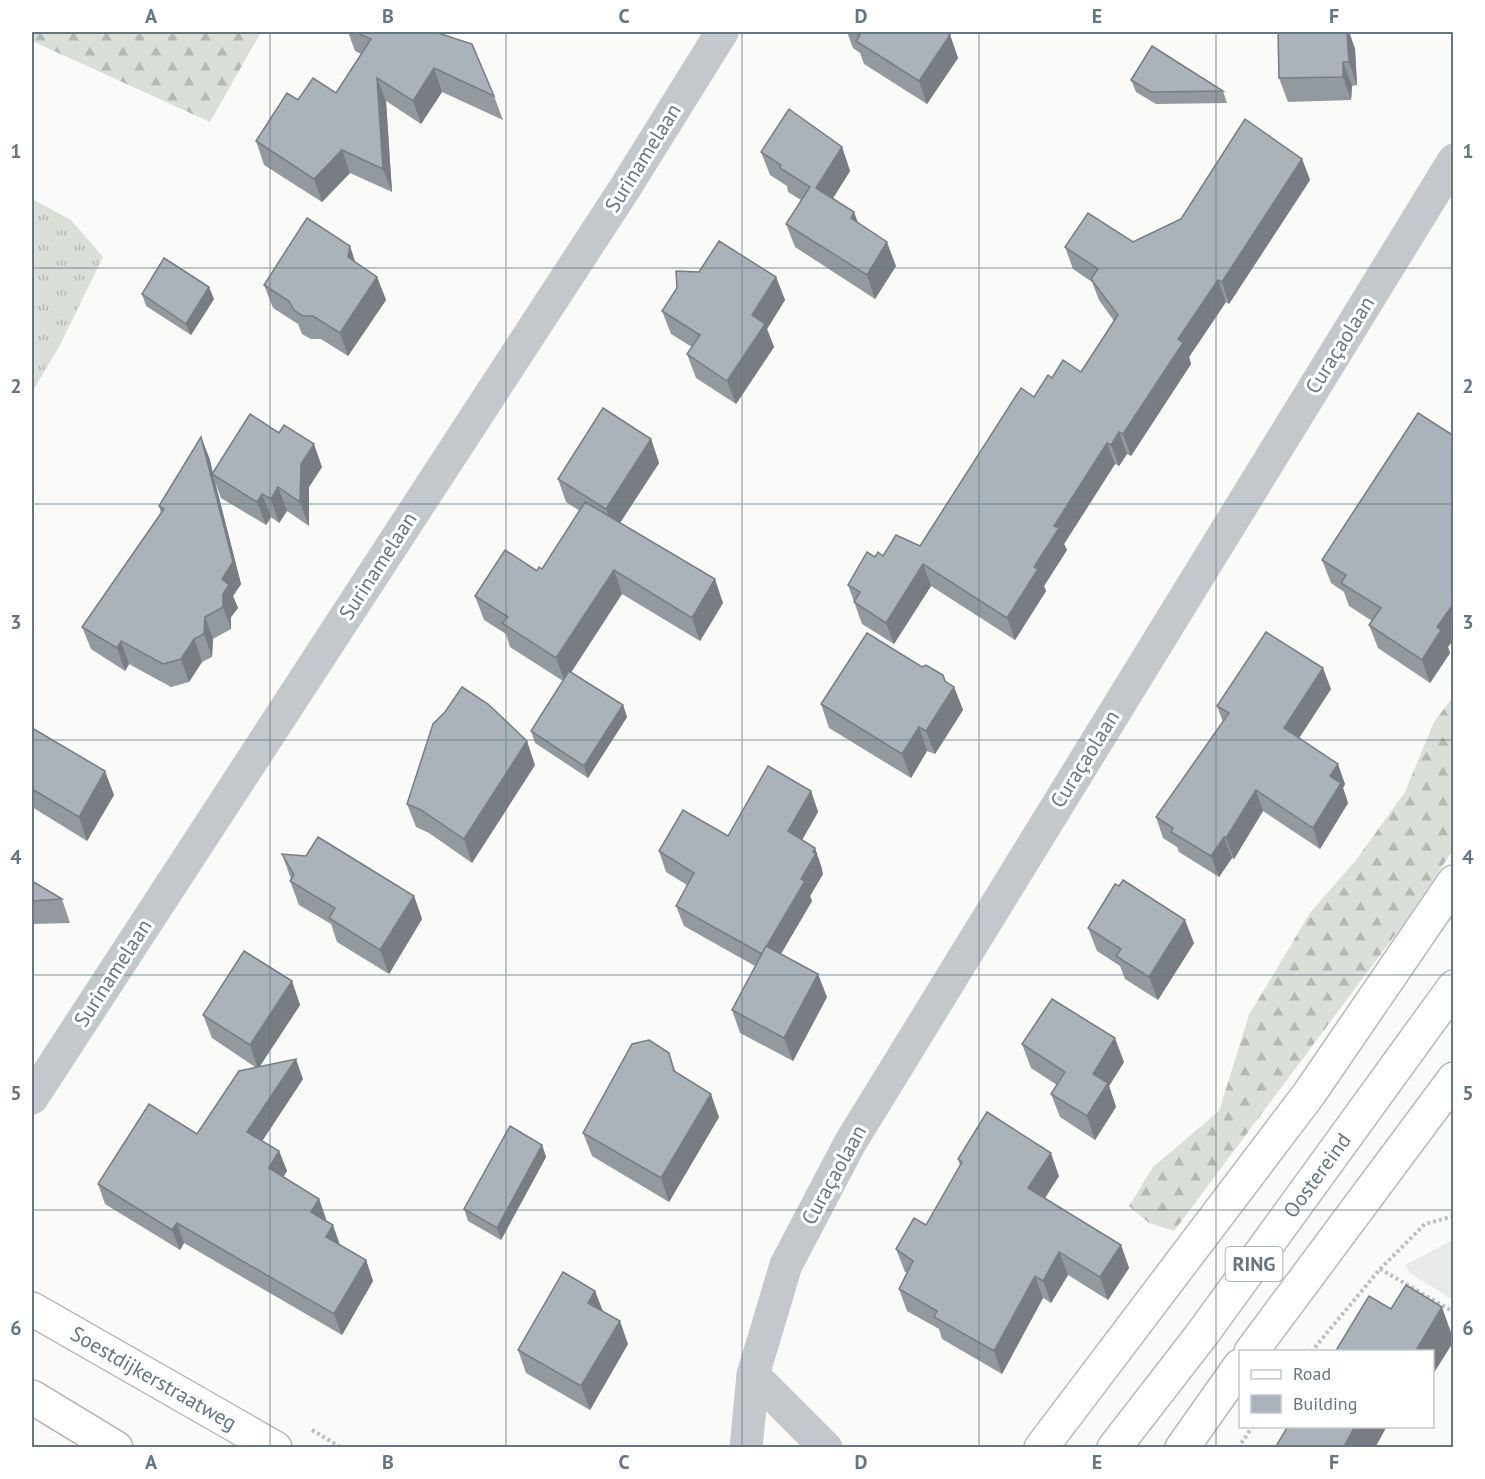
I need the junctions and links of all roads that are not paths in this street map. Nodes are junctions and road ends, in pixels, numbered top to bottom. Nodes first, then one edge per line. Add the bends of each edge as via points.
1 (722, 32) edge
2 (1454, 160) edge
3 (1454, 882) edge
4 (1454, 987) edge
5 (1454, 1079) edge
6 (32, 1098) edge
7 (32, 1309) edge
8 (1252, 1350) edge
9 (1239, 1367) edge
10 (753, 1376) junction
11 (32, 1397) edge
12 (116, 1448) edge
13 (275, 1448) edge
14 (746, 1448) edge
15 (826, 1448) edge
16 (1041, 1448) edge
17 (1114, 1448) edge
18 (1182, 1448) edge

1 - 6 street, Surinamelaan
2 - 10 street, Curaçaolaan via 850,1143 786,1265
3 - 16 main road, RING via 1309,1094
4 - 17 main road, Oostereind / RING via 1203,1333
5 - 8 main road, RING
7 - 13 main road, Soestdijkerstraatweg
9 - 18 main road
10 - 14 street, Curaçaolaan
10 - 15 street
11 - 12 main road

